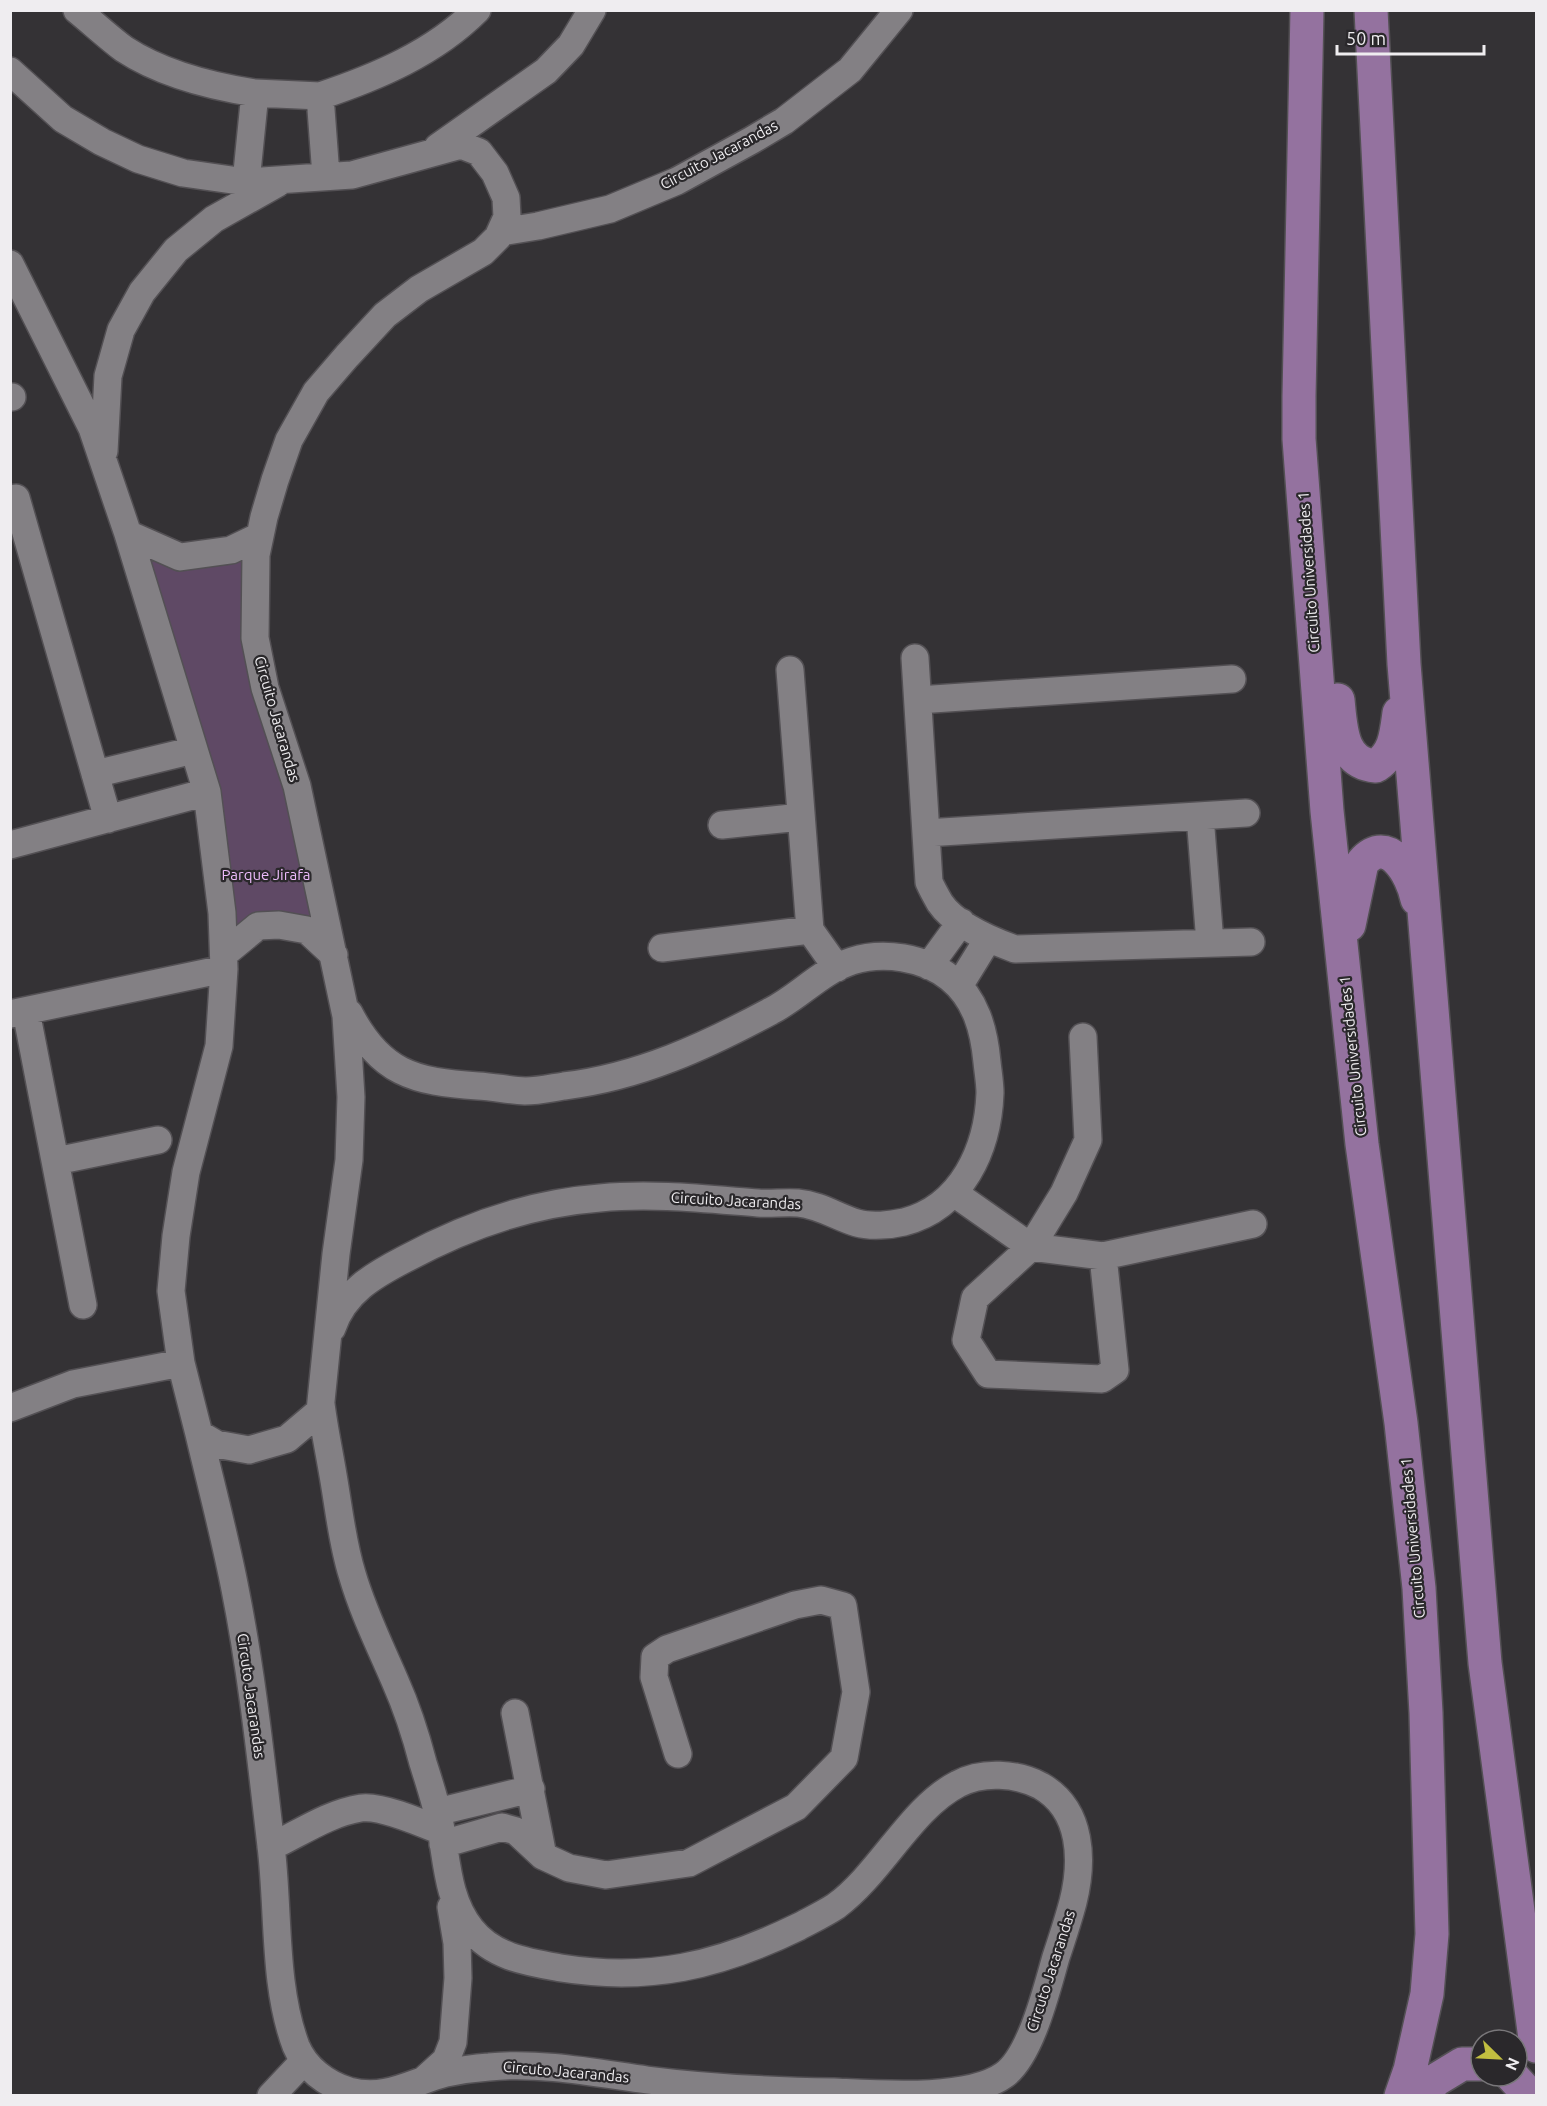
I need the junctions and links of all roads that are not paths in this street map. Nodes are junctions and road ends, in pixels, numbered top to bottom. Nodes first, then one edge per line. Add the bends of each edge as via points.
1 (77, 10) edge
2 (477, 10) edge
3 (592, 10) edge
4 (899, 10) edge
5 (1307, 10) edge
6 (1371, 10) edge
7 (10, 71) edge
8 (255, 93) junction
9 (320, 96) junction
10 (428, 154) junction
11 (326, 176) junction
12 (285, 179) junction
13 (246, 182) junction
14 (501, 232) junction
15 (10, 264) edge
16 (1299, 439) junction
17 (104, 462) junction
18 (16, 498) dead end
19 (129, 534) junction
20 (260, 536) junction
21 (915, 658) dead end
22 (1404, 664) junction
23 (790, 670) dead end
24 (1232, 679) dead end
25 (918, 700) junction
26 (195, 750) junction
27 (95, 774) junction
28 (207, 792) junction
29 (1246, 813) dead end
30 (1200, 816) junction
31 (801, 817) junction
32 (108, 819) junction
33 (722, 825) dead end
34 (926, 833) junction
35 (10, 844) edge
36 (961, 922) junction
37 (810, 930) junction
38 (988, 939) junction
39 (1251, 942) dead end
40 (1210, 943) junction
41 (662, 948) dead end
42 (1427, 954) junction
43 (334, 955) junction
44 (1343, 960) junction
45 (224, 961) junction
46 (929, 966) junction
47 (837, 968) junction
48 (959, 986) junction
49 (343, 1003) junction
50 (18, 1013) edge
51 (1083, 1037) dead end
52 (158, 1140) dead end
53 (56, 1161) junction
54 (954, 1193) junction
55 (1253, 1224) dead end
56 (1031, 1246) junction
57 (1103, 1256) junction
58 (83, 1305) dead end
59 (327, 1340) junction
60 (181, 1363) junction
61 (321, 1404) junction
62 (10, 1408) edge
63 (199, 1434) junction
64 (515, 1713) dead end
65 (678, 1754) dead end
66 (531, 1789) junction
67 (441, 1829) junction
68 (271, 1847) junction
69 (543, 1856) junction
70 (450, 1884) junction
71 (1536, 2046) edge
72 (303, 2062) junction
73 (1469, 2064) edge
74 (417, 2085) junction
75 (271, 2096) edge
76 (1401, 2096) edge
77 (1424, 2096) edge

1 - 8 street via 124,49 156,66 196,81
2 - 9 street via 424,52 369,80
3 - 10 street via 571,45 546,71
4 - 14 street, Circuito Jacarandas via 850,70 752,140 677,181 610,209
5 - 16 main road, Circuito Universidades 1
6 - 22 main road
7 - 13 street via 63,119 138,159 183,173
8 - 9 street
8 - 13 street
9 - 11 street
10 - 11 street via 352,175
10 - 14 street via 461,145 479,152 495,173 506,198 507,217
11 - 12 street
12 - 13 street
12 - 17 street via 214,219 176,250 142,292 122,330 108,376
14 - 20 street, Circuito Jacarandas via 483,252 419,289 385,315 316,392 289,440
15 - 17 street, Circuto Jacarandas via 92,428
16 - 22 main road via 1315,479 1342,738 1365,765 1376,766 1387,759 1393,747
16 - 44 main road, Circuito Universidades 1 via 1327,811
17 - 19 street, Circuto Jacarandas
18 - 27 street
19 - 20 street via 180,557 231,550
19 - 26 street, Circuto Jacarandas
20 - 43 street, Circuito Jacarandas via 254,593 255,638 265,688 297,786
21 - 25 street
22 - 42 main road
23 - 31 street
24 - 25 street
25 - 34 street
26 - 27 street
26 - 28 street, Circuto Jacarandas
27 - 32 street
28 - 32 street
28 - 45 street, Circuto Jacarandas
29 - 30 street
30 - 34 street
30 - 40 street
31 - 33 street
31 - 37 street
32 - 35 street
34 - 36 street via 928,882 941,905
36 - 38 street
36 - 46 street
37 - 41 street
37 - 47 street
38 - 40 street via 1015,949
38 - 48 street
39 - 40 street
42 - 44 main road via 1416,892 1408,873 1395,857 1376,852 1362,863
42 - 71 main road via 1485,1664
43 - 45 street via 307,930 279,924 258,926
43 - 49 street, Circuito Jacarandas
44 - 76 main road, Circuito Universidades 1 via 1362,1144 1401,1422 1419,1588 1426,1713 1432,1934 1427,1994
45 - 50 street
45 - 60 street, Circuto Jacarandas via 219,1046 186,1172 176,1236 171,1291
46 - 47 street, Circuito Jacarandas via 912,959 882,957 852,961
46 - 48 street, Circuito Jacarandas
47 - 49 street, Circuito Jacarandas via 774,1010 668,1060 616,1077 529,1091 442,1083 405,1073 365,1041
48 - 54 street, Circuito Jacarandas via 981,1023 990,1091 981,1146
49 - 59 street, Circuto Jacarandas via 351,1097 349,1160
50 - 53 street
51 - 56 street via 1088,1140 1064,1193
52 - 53 street
53 - 58 street
54 - 56 street
54 - 59 street, Circuito Jacarandas via 921,1216 889,1225 860,1224 799,1203 637,1196 552,1206 460,1231 380,1272 350,1297
55 - 57 street
56 - 57 street
56 - 57 street via 975,1298 966,1340 988,1374 1102,1379 1115,1370
59 - 61 street, Circuto Jacarandas
60 - 62 street via 73,1384
60 - 63 street, Circuto Jacarandas
61 - 63 street via 320,1411 287,1439 249,1450 216,1444
61 - 67 street, Circuto Jacarandas via 349,1565 417,1739
63 - 68 street, Circuto Jacarandas via 235,1586
64 - 66 street
65 - 69 street via 654,1677 655,1657 667,1649 795,1605 821,1600 843,1606 856,1692 844,1758 796,1808 689,1863 606,1875 569,1868
66 - 67 street
66 - 69 street
67 - 68 street via 400,1814 363,1808 328,1818
67 - 69 street via 502,1827 516,1831
67 - 70 street, Circuto Jacarandas
68 - 72 street, Circuto Jacarandas via 286,2011
70 - 74 street via 458,1943 453,2042 446,2060
70 - 74 street, Circuto Jacarandas via 466,1924 493,1950 549,1966 638,1974 741,1952 827,1912 860,1885 932,1802 955,1785 975,1777 1019,1778 1039,1784 1054,1795 1073,1822 1080,1853 1079,1879 1070,1914 1034,2027 1009,2072 976,2087 882,2095 778,2092 499,2066 451,2072
72 - 74 street, Circuto Jacarandas via 329,2083 346,2090 382,2095
72 - 75 street
73 - 77 main road via 1462,2064 1434,2081

